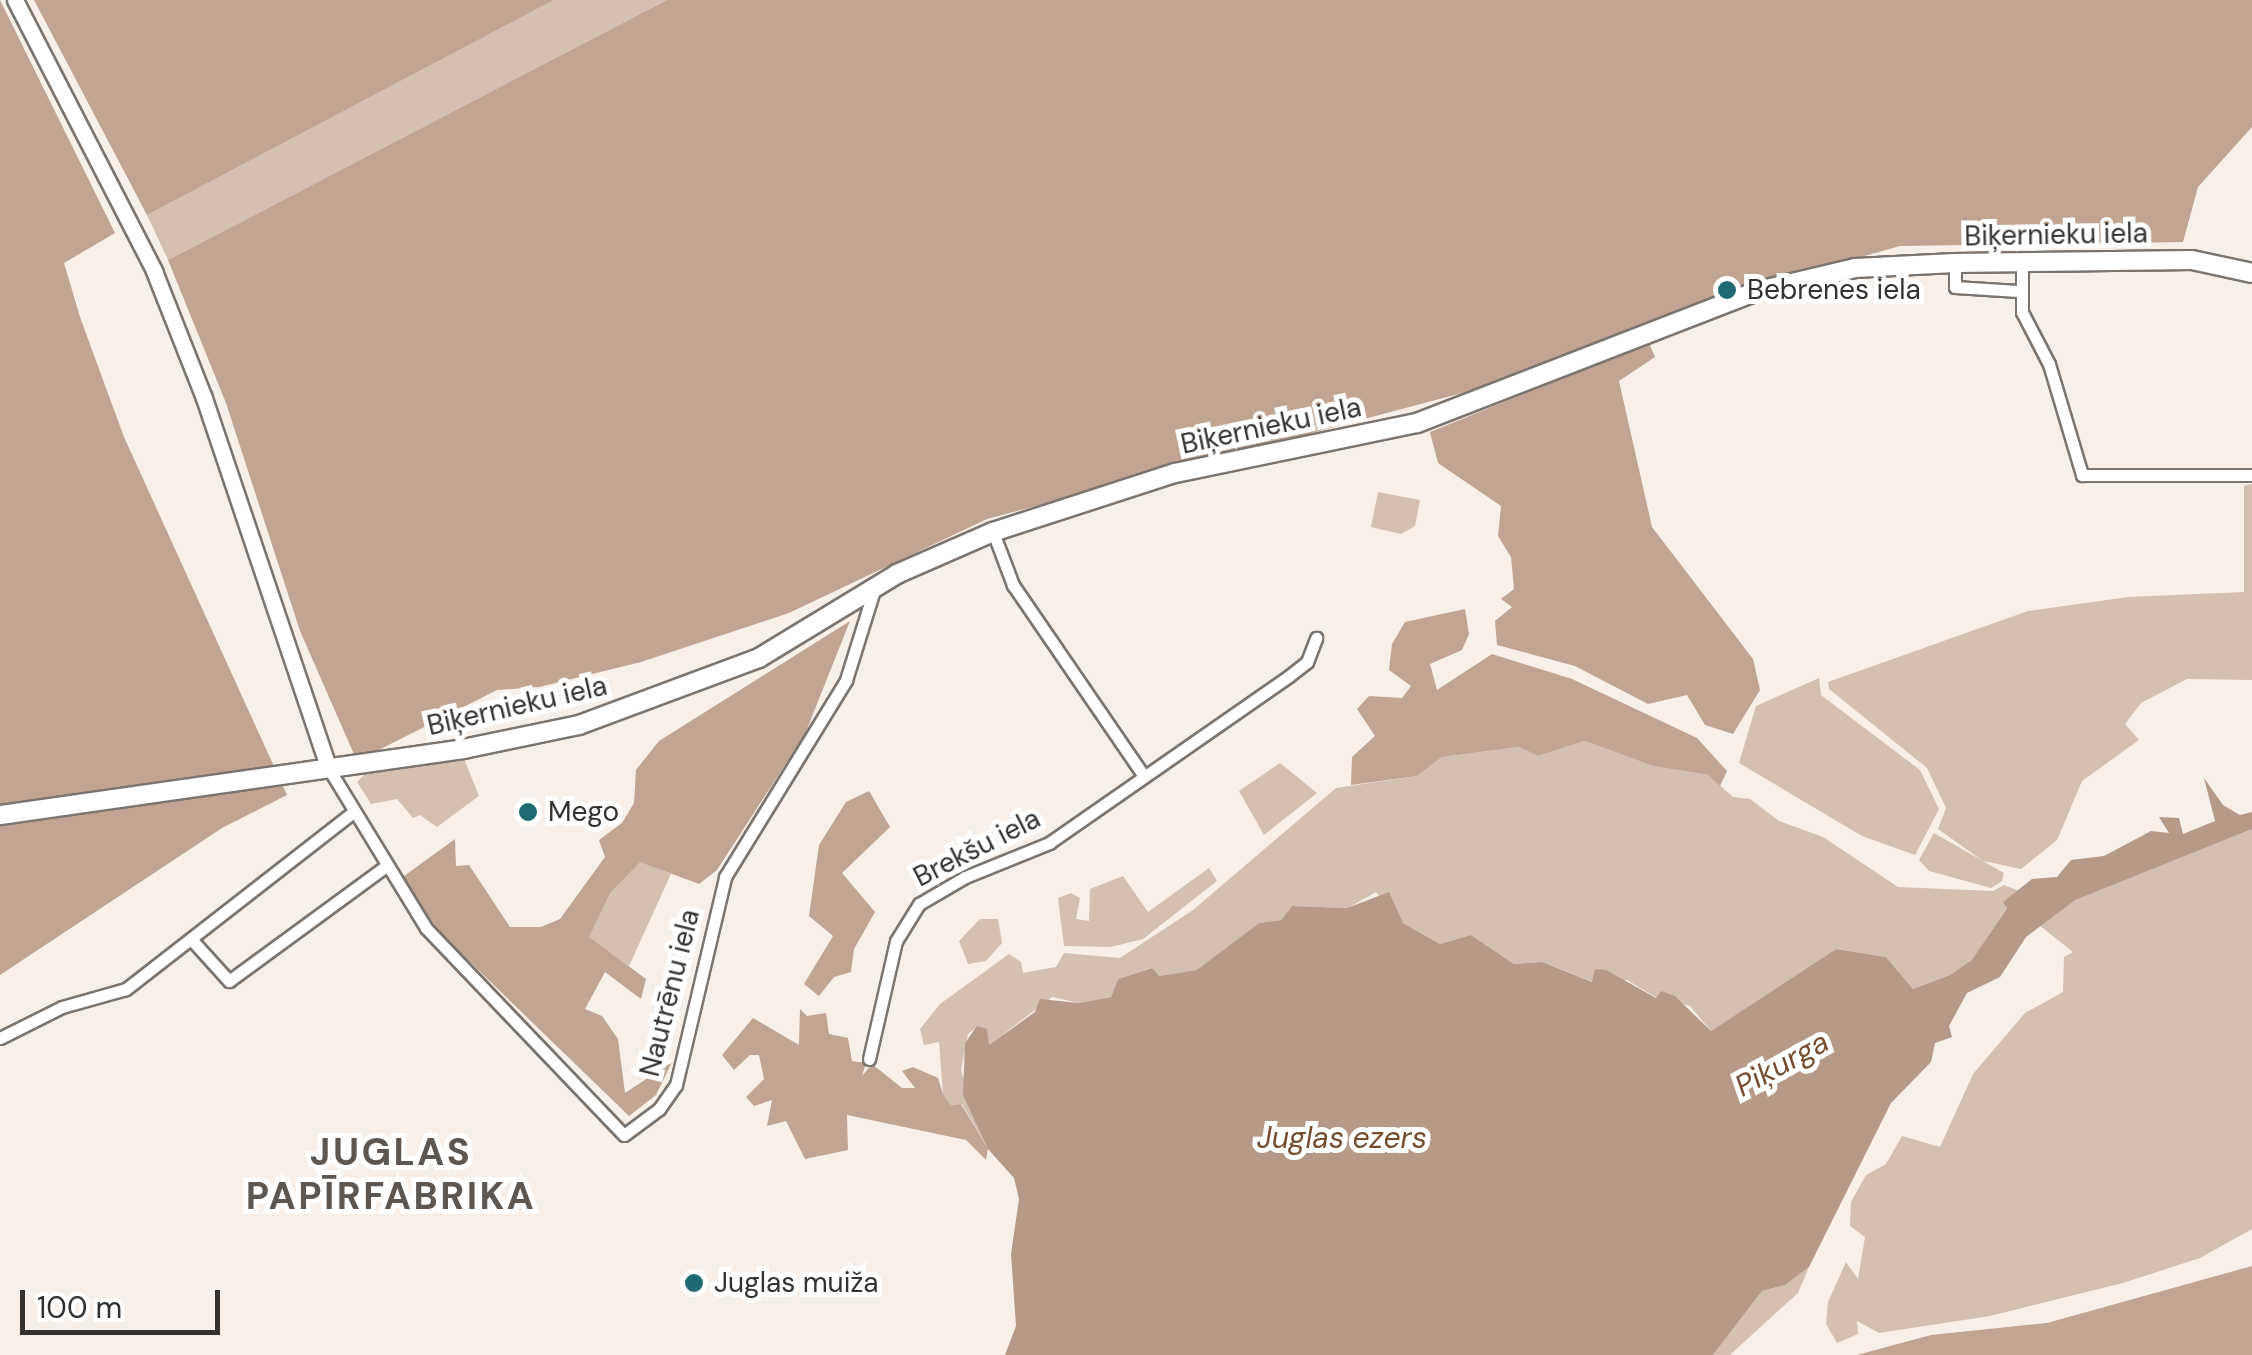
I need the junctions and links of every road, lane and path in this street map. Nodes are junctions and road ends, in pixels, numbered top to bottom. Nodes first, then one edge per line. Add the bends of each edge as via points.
1 (15, 0) edge
2 (2022, 262) junction
3 (1955, 264) junction
4 (2252, 273) edge
5 (2018, 291) junction
6 (2252, 475) edge
7 (993, 532) junction
8 (874, 590) junction
9 (1316, 638) dead end
10 (328, 769) junction
11 (1144, 776) junction
12 (352, 813) junction
13 (0, 815) edge
14 (385, 867) junction
15 (192, 940) junction
16 (0, 1038) edge
17 (868, 1059) dead end

1 - 10 main road via 154,272 204,398
2 - 3 main road, Biķernieku iela
2 - 4 main road, Biķernieku iela via 2192,260
2 - 5 street
3 - 5 street via 1955,286
3 - 7 main road, Biķernieku iela via 1855,268 1758,292 1417,423 1175,474
5 - 6 street via 2072,426 2082,475
7 - 8 main road, Biķernieku iela via 932,556
7 - 11 street via 1013,585
8 - 10 main road, Biķernieku iela via 759,658 580,725
8 - 14 street, Nautrēnu iela via 846,680 726,877 676,1085 658,1110 624,1134 426,928
9 - 11 street, Brekšu iela via 1314,652 1298,670
10 - 12 street, Nautrēnu iela
10 - 13 main road, Biķernieku iela
11 - 17 street, Brekšu iela via 1032,854 943,887 909,914 896,941
12 - 14 street, Nautrēnu iela
12 - 15 street
14 - 15 street via 229,981
15 - 16 street via 109,999 62,1007

